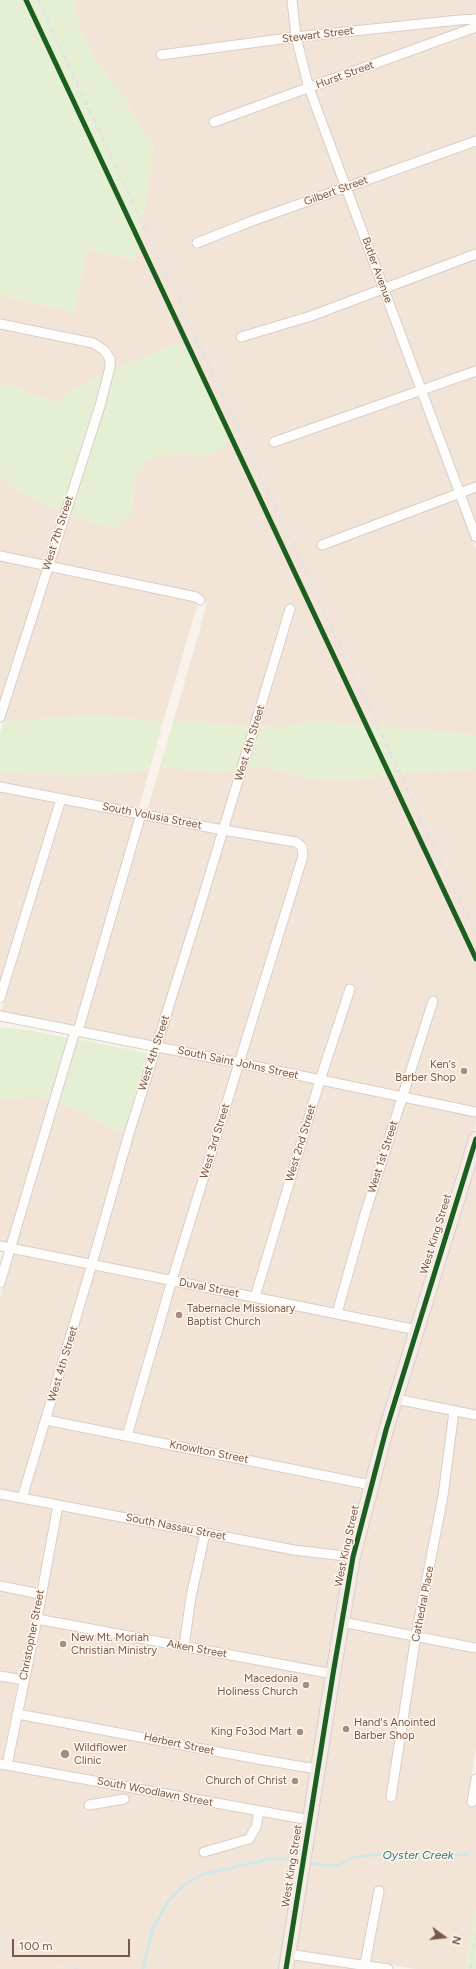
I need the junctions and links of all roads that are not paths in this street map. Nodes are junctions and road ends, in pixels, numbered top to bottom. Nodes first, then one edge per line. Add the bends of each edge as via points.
1 (292, 0) edge
2 (476, 19) edge
3 (476, 27) edge
4 (296, 37) junction
5 (161, 55) dead end
6 (309, 88) junction
7 (214, 122) dead end
8 (476, 141) edge
9 (346, 188) junction
10 (197, 243) dead end
11 (476, 254) edge
12 (384, 288) junction
13 (0, 324) edge
14 (241, 337) dead end
15 (476, 371) edge
16 (422, 391) junction
17 (274, 442) dead end
18 (476, 488) edge
19 (460, 494) junction
20 (476, 537) edge
21 (322, 545) dead end
22 (0, 556) edge
23 (47, 567) junction
24 (200, 600) dead end
25 (290, 609) dead end
26 (0, 717) edge
27 (0, 787) edge
28 (61, 799) junction
29 (142, 814) junction
30 (223, 830) junction
31 (302, 847) joint
32 (350, 989) dead end
33 (0, 998) edge
34 (433, 1001) dead end
35 (0, 1016) edge
36 (76, 1031) junction
37 (156, 1046) junction
38 (240, 1063) junction
39 (320, 1080) junction
40 (402, 1098) junction
41 (476, 1112) edge
42 (476, 1139) edge
43 (0, 1246) edge
44 (11, 1248) junction
45 (92, 1264) junction
46 (172, 1280) junction
47 (0, 1283) edge
48 (255, 1297) junction
49 (337, 1313) junction
50 (417, 1330) junction
51 (396, 1399) junction
52 (454, 1411) junction
53 (476, 1415) edge
54 (46, 1420) junction
55 (127, 1436) junction
56 (371, 1485) junction
57 (0, 1494) edge
58 (22, 1498) junction
59 (58, 1505) junction
60 (205, 1533) junction
61 (353, 1557) junction
62 (0, 1586) edge
63 (40, 1594) junction
64 (37, 1619) junction
65 (342, 1622) junction
66 (416, 1635) junction
67 (184, 1646) junction
68 (476, 1648) edge
69 (333, 1674) junction
70 (0, 1676) edge
71 (23, 1680) junction
72 (17, 1714) junction
73 (3, 1764) edge
74 (317, 1769) junction
75 (476, 1779) edge
76 (391, 1797) dead end
77 (124, 1799) dead end
78 (472, 1802) dead end
79 (89, 1805) dead end
80 (259, 1811) junction
81 (310, 1820) junction
82 (204, 1852) dead end
83 (379, 1891) dead end
84 (288, 1954) junction
85 (364, 1967) edge
86 (286, 1969) edge
87 (388, 1969) edge

1 - 4 street, Butler Avenue
2 - 4 street, Stewart Street
3 - 6 street, Hurst Street
4 - 5 street, Stewart Street
4 - 6 street, Butler Avenue
6 - 7 street, Hurst Street
6 - 9 street, Butler Avenue
8 - 9 street, Gilbert Street
9 - 10 street, Gilbert Street
9 - 12 street, Butler Avenue
11 - 12 street
12 - 14 street via 297,320
12 - 16 street, Butler Avenue
13 - 23 street, West 7th Street via 93,343 104,350 110,360 100,406
15 - 16 street
16 - 17 street
16 - 19 street, Butler Avenue
18 - 19 street
19 - 20 street, Butler Avenue
19 - 21 street
22 - 23 street
23 - 24 street via 196,597
23 - 26 street, West 7th Street
25 - 30 street, West 4th Street
27 - 28 street, South Volusia Street
28 - 29 street, South Volusia Street
28 - 33 street
29 - 30 street, South Volusia Street
29 - 36 street
30 - 31 street, South Volusia Street via 296,842
30 - 37 street, West 4th Street
31 - 38 street, West 3rd Street via 303,856
32 - 39 street, West 2nd Street
34 - 40 street, West 1st Street
35 - 36 street, South Saint Johns Street
36 - 37 street, South Saint Johns Street
36 - 44 street
37 - 38 street, South Saint Johns Street
37 - 45 street, West 4th Street
38 - 39 street, South Saint Johns Street
38 - 46 street, West 3rd Street
39 - 40 street, South Saint Johns Street
39 - 48 street, West 2nd Street
40 - 41 street, South Saint Johns Street
40 - 49 street, West 1st Street
42 - 50 main road, West King Street
43 - 44 street, Duval Street
44 - 45 street, Duval Street
44 - 47 street
45 - 46 street, Duval Street
45 - 54 street, West 4th Street
46 - 48 street, Duval Street
46 - 55 street, West 3rd Street
48 - 49 street, Duval Street
49 - 50 street, Duval Street
50 - 51 main road, West King Street
51 - 52 street
51 - 56 main road, West King Street
52 - 53 street
52 - 66 street, Cathedral Place via 445,1489
54 - 55 street, Knowlton Street
54 - 58 street, West 4th Street
55 - 56 street, Knowlton Street
56 - 61 main road, West King Street
57 - 58 street, South Nassau Street
58 - 59 street, South Nassau Street
59 - 60 street, South Nassau Street
59 - 63 street, Christopher Street
60 - 61 street, South Nassau Street via 309,1552
60 - 67 street via 191,1597
61 - 65 main road, West King Street
62 - 63 street
63 - 64 street, Christopher Street
64 - 67 street, Aiken Street
64 - 71 street, Christopher Street
65 - 66 street
65 - 69 main road, West King Street
66 - 68 street
66 - 76 street, Cathedral Place
67 - 69 street, Aiken Street
69 - 74 main road, West King Street
70 - 71 street
71 - 72 street, Christopher Street
72 - 73 street, Christopher Street
72 - 74 street, Herbert Street
73 - 80 street, South Woodlawn Street
74 - 81 main road, West King Street
75 - 78 street
77 - 79 street
80 - 81 street, South Woodlawn Street
80 - 82 street via 256,1827 249,1839
81 - 84 main road, West King Street
83 - 85 street
84 - 85 street
84 - 86 main road, West King Street
85 - 87 street

